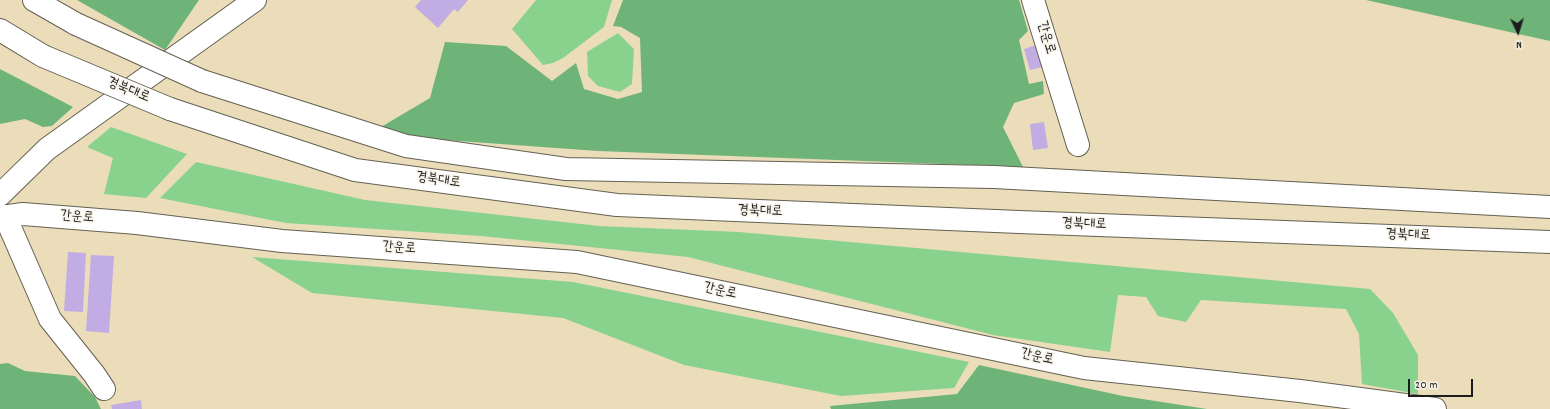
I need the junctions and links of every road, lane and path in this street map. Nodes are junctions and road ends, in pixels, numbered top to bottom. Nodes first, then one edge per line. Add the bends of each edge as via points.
1 (34, 0) edge
2 (255, 0) edge
3 (1034, 0) edge
4 (0, 30) edge
5 (1078, 145) dead end
6 (0, 195) edge
7 (1550, 207) edge
8 (2, 217) edge
9 (1550, 242) edge
10 (104, 389) dead end
11 (1435, 409) edge

1 - 7 main road, bridge via 76,24 202,81 406,146 566,169 994,177
2 - 6 main road via 47,149
3 - 5 main road, 간운로
4 - 9 main road, 경북대로, bridge via 43,56 170,109 354,170 617,206
8 - 10 main road via 50,319
8 - 11 main road, 간운로 via 23,214 137,223 282,240 577,262 1084,368 1292,390

